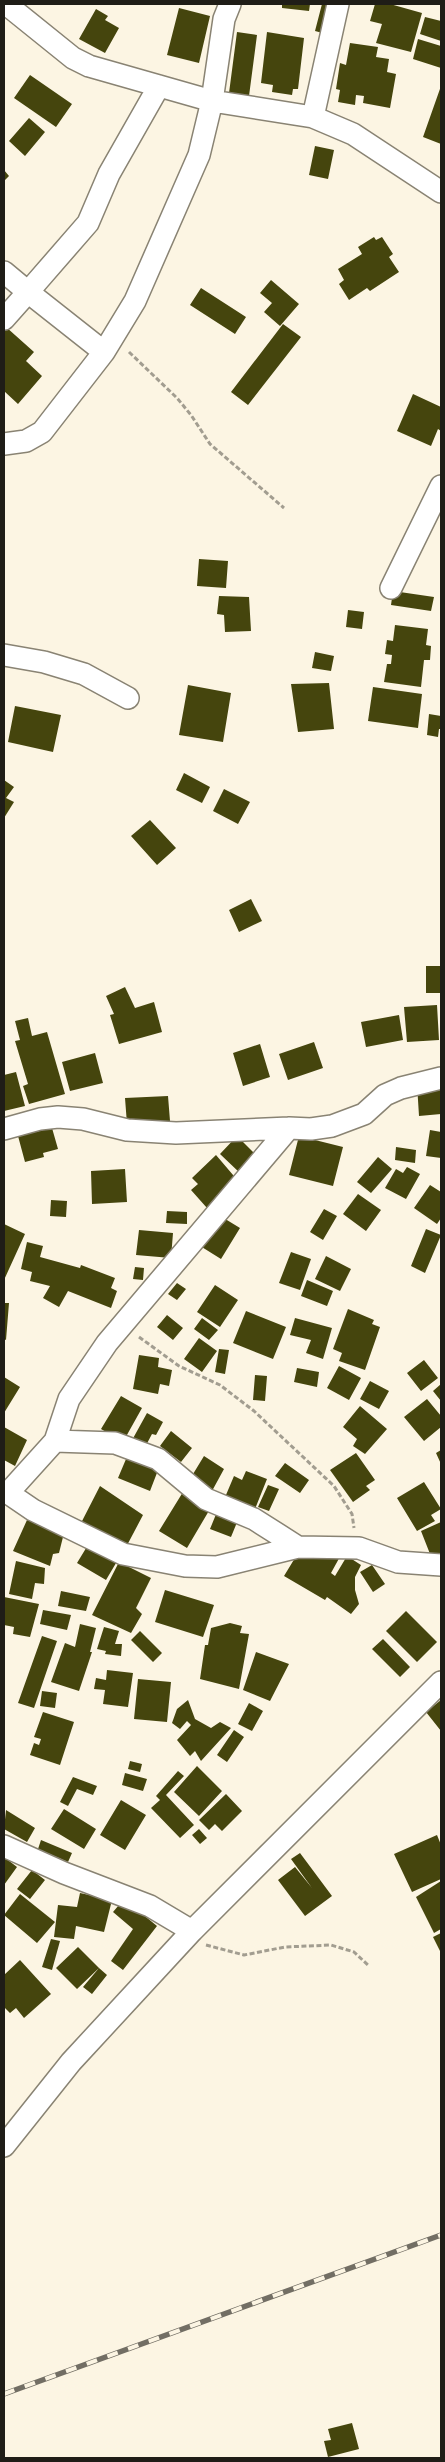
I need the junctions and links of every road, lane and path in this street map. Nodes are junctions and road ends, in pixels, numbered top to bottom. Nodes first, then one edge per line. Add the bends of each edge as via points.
1 (6, 4) edge
2 (230, 4) edge
3 (338, 4) edge
4 (160, 86) junction
5 (212, 101) junction
6 (312, 117) junction
7 (441, 192) edge
8 (4, 272) edge
9 (28, 292) junction
10 (4, 319) edge
11 (123, 322) junction
12 (104, 352) junction
13 (4, 444) edge
14 (441, 486) edge
15 (284, 508) dead end
16 (391, 588) dead end
17 (4, 655) edge
18 (128, 698) dead end
19 (441, 1078) edge
20 (289, 1128) junction
21 (4, 1129) edge
22 (124, 1323) junction
23 (55, 1441) junction
24 (6, 1495) edge
25 (298, 1546) junction
26 (359, 1548) junction
27 (441, 1565) edge
28 (441, 1682) edge
29 (4, 1846) edge
30 (192, 1931) junction
31 (369, 1966) dead end
32 (4, 2146) edge

1 - 4 street via 73,58 89,66
2 - 5 street via 224,19
3 - 6 street
4 - 5 street
4 - 9 street via 109,174 88,223
5 - 6 street
5 - 11 street via 199,155 136,301
6 - 7 street via 353,134
8 - 9 street
9 - 10 street
9 - 12 street
11 - 12 street
11 - 15 path via 130,354 178,398 210,444
12 - 13 street via 42,432 26,441
14 - 16 street
17 - 18 street via 84,674
19 - 20 street via 385,1095 364,1114 332,1126
20 - 21 street via 176,1133 126,1130 84,1119 58,1117
20 - 22 street
22 - 23 street via 69,1399
22 - 26 path via 179,1366 220,1385 254,1411 334,1486 352,1514
23 - 24 street
23 - 25 street via 115,1443 158,1459 206,1499 254,1519
24 - 25 street via 123,1554 186,1566 217,1567
25 - 26 street
26 - 27 street via 398,1562
28 - 30 street
29 - 30 street via 150,1906
30 - 31 path via 203,1944 244,1955 285,1947 331,1944 354,1952
30 - 32 street via 71,2062

